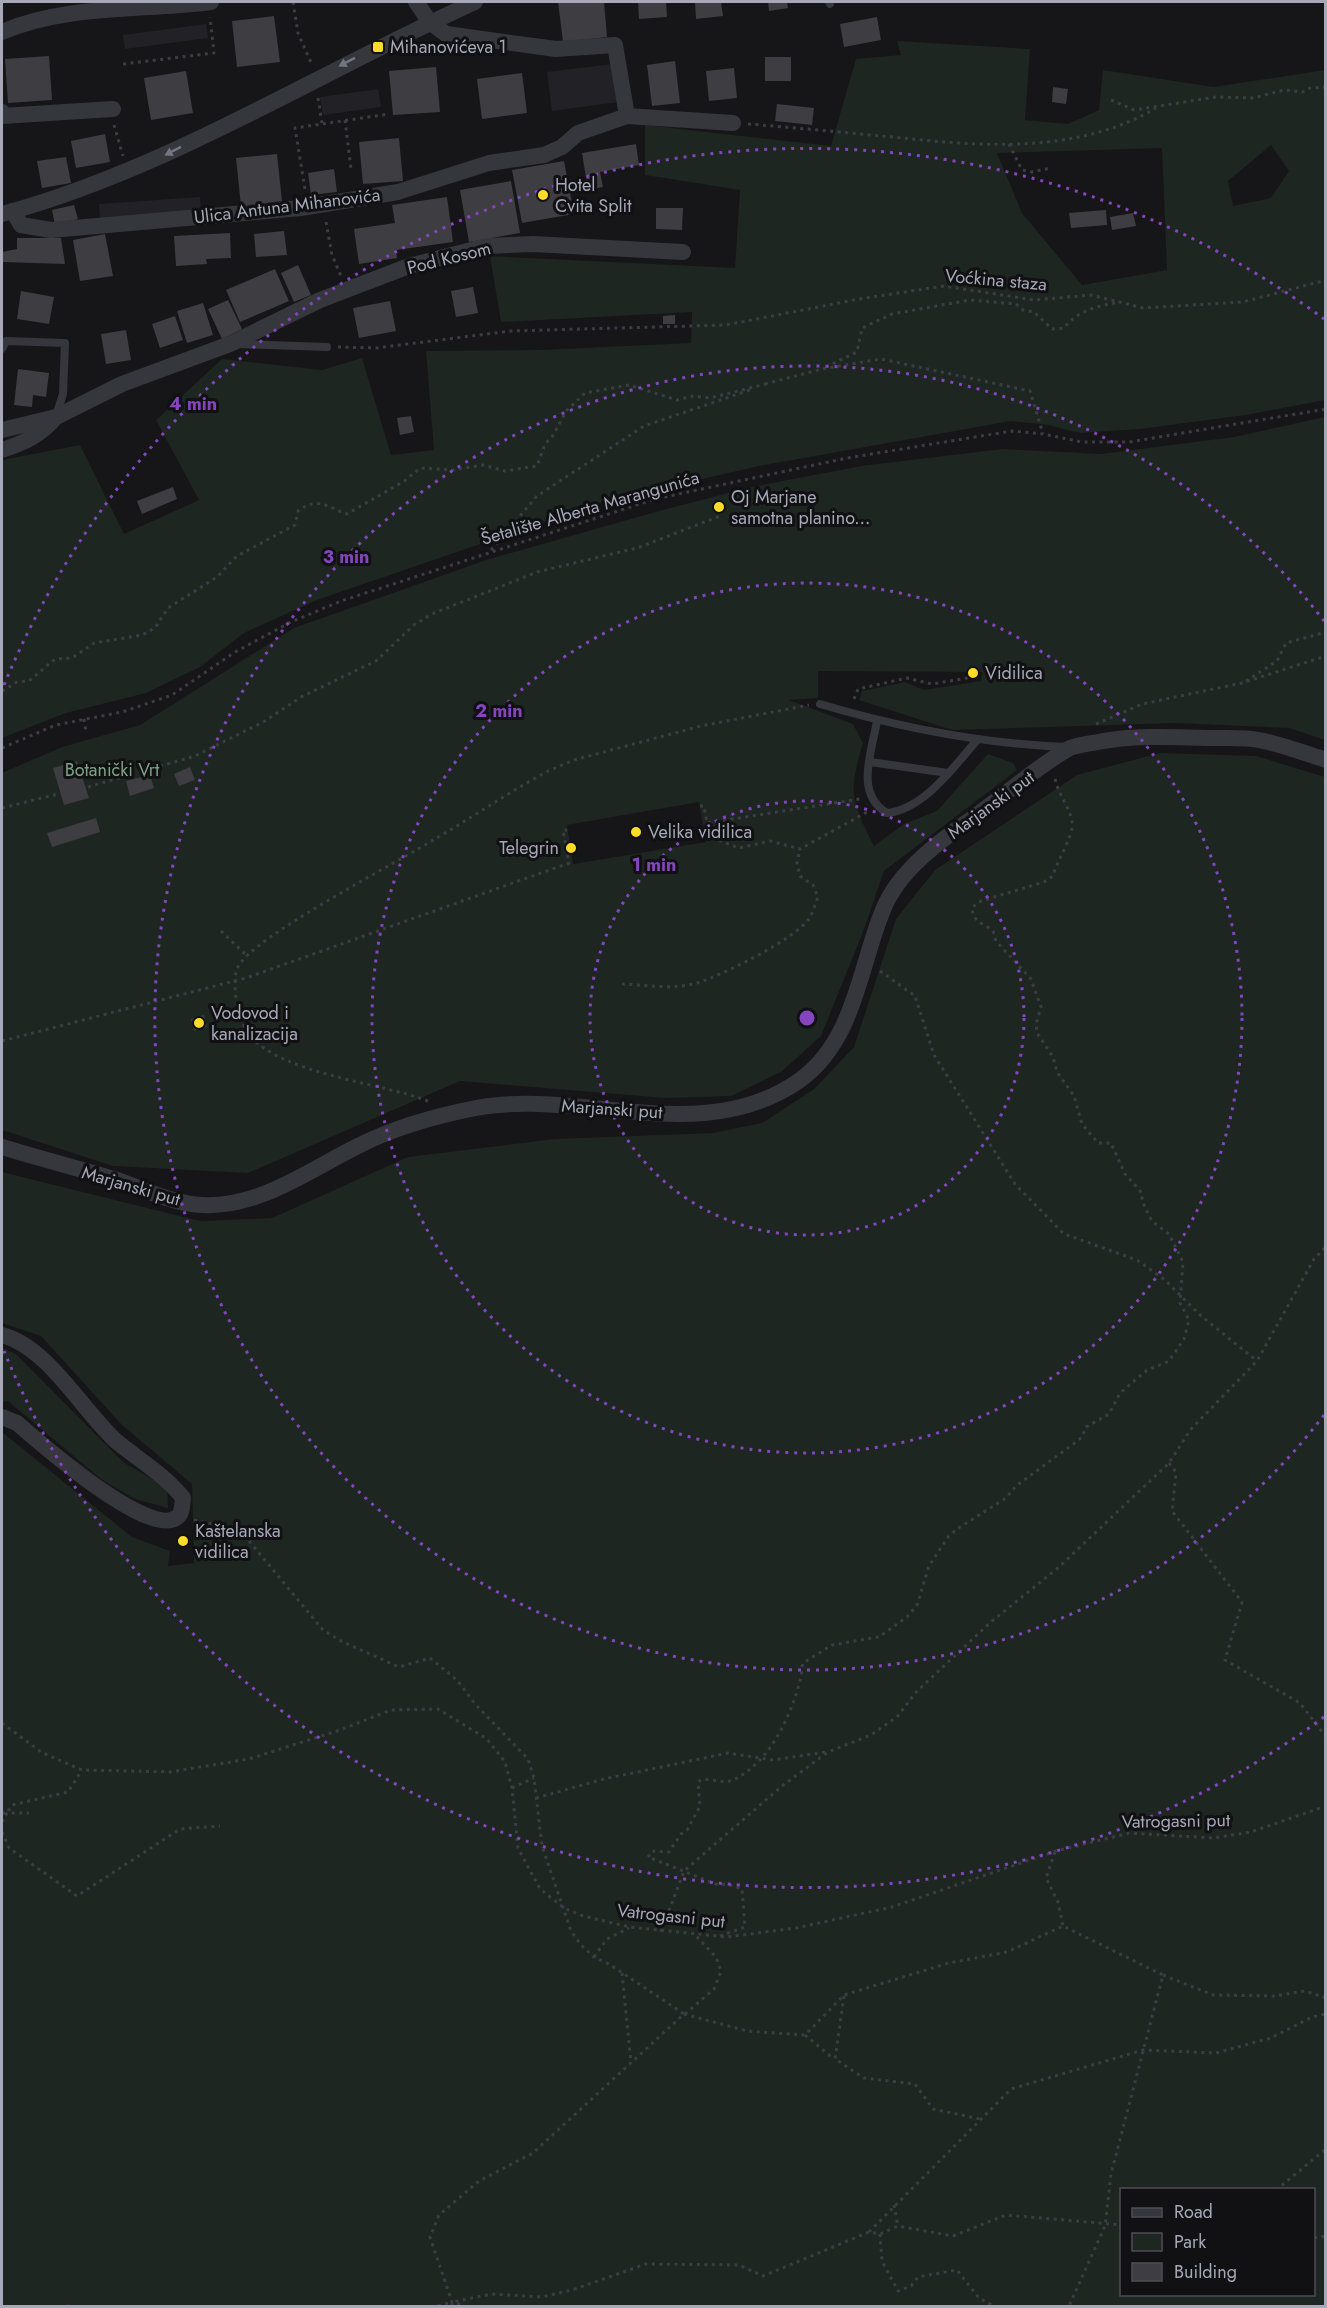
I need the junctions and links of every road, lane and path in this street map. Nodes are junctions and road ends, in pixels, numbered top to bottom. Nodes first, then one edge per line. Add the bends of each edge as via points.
1 (210, 2) edge
2 (293, 2) edge
3 (416, 2) edge
4 (475, 2) edge
5 (430, 22) junction
6 (2, 32) edge
7 (123, 64) dead end
8 (316, 78) junction
9 (1326, 87) edge
10 (1111, 100) dead end
11 (1156, 108) junction
12 (113, 109) joint
13 (2, 112) edge
14 (389, 114) dead end
15 (627, 116) junction
16 (345, 120) junction
17 (322, 123) junction
18 (733, 123) joint
19 (1008, 144) junction
20 (1051, 168) dead end
21 (351, 169) dead end
22 (129, 171) junction
23 (315, 206) junction
24 (7, 213) edge
25 (683, 252) dead end
26 (1326, 280) edge
27 (330, 296) junction
28 (1121, 302) junction
29 (230, 344) junction
30 (327, 347) joint
31 (2, 349) edge
32 (822, 369) junction
33 (766, 384) junction
34 (1326, 409) edge
35 (56, 417) junction
36 (2, 430) edge
37 (1043, 434) junction
38 (2, 450) edge
39 (723, 515) dead end
40 (489, 551) junction
41 (1326, 632) edge
42 (1326, 656) edge
43 (912, 673) dead end
44 (973, 673) dead end
45 (911, 679) junction
46 (1242, 683) junction
47 (2, 691) edge
48 (820, 704) joint
49 (850, 712) junction
50 (84, 719) junction
51 (877, 721) junction
52 (1092, 726) dead end
53 (86, 732) dead end
54 (978, 739) junction
55 (1071, 747) junction
56 (2, 748) edge
57 (1326, 760) edge
58 (870, 762) junction
59 (1056, 771) dead end
60 (948, 773) junction
61 (88, 787) dead end
62 (58, 794) dead end
63 (871, 797) junction
64 (700, 806) dead end
65 (877, 807) junction
66 (2, 808) edge
67 (567, 830) dead end
68 (705, 835) dead end
69 (800, 849) junction
70 (221, 931) dead end
71 (247, 956) junction
72 (867, 962) junction
73 (233, 982) junction
74 (622, 984) dead end
75 (2, 1041) edge
76 (452, 1114) junction
77 (2, 1147) edge
78 (1326, 1247) edge
79 (1181, 1296) junction
80 (2, 1335) edge
81 (1257, 1361) junction
82 (2, 1417) edge
83 (1169, 1463) junction
84 (182, 1512) junction
85 (2, 1723) edge
86 (1326, 1737) edge
87 (828, 1752) junction
88 (762, 1758) junction
89 (82, 1770) junction
90 (534, 1778) junction
91 (512, 1788) junction
92 (536, 1798) junction
93 (1326, 1806) edge
94 (2, 1813) edge
95 (7, 1813) junction
96 (29, 1813) dead end
97 (2, 1822) edge
98 (220, 1826) dead end
99 (2, 1832) edge
100 (1056, 1851) junction
101 (684, 1871) junction
102 (564, 1908) junction
103 (1063, 1926) junction
104 (630, 1928) junction
105 (662, 1932) junction
106 (695, 1934) junction
107 (720, 1936) junction
108 (594, 1957) junction
109 (622, 1973) junction
110 (1163, 1975) junction
111 (844, 1995) junction
112 (1326, 1998) edge
113 (1326, 2013) edge
114 (684, 2014) junction
115 (806, 2035) junction
116 (1143, 2050) junction
117 (835, 2059) junction
118 (631, 2063) junction
119 (980, 2119) junction
120 (1326, 2149) edge
121 (1277, 2188) edge
122 (894, 2205) junction
123 (1120, 2225) edge
124 (898, 2226) junction
125 (1105, 2226) junction
126 (869, 2232) junction
127 (880, 2234) junction
128 (452, 2304) edge
129 (67, 2307) edge
130 (74, 2307) edge
131 (438, 2307) edge
132 (464, 2307) edge
133 (994, 2307) edge
134 (1069, 2307) edge

1 - 6 street via 60,14
1 - 7 path via 214,53
2 - 8 path via 298,33
3 - 5 street
4 - 5 street, Ulica Antuna Mihanovića
5 -> 8 street, Ulica Antuna Mihanovića
5 - 15 street via 446,34 492,42 556,49 615,45
8 - 17 path
8 -> 22 street, Ulica Antuna Mihanovića
9 - 11 path via 1303,92 1284,90 1254,98 1216,97
10 - 11 path via 1134,110
11 - 19 path via 1129,122 1078,139
12 - 13 street via 2,116
12 - 22 path via 115,133
14 - 16 path
15 - 18 street, Ulica Antuna Mihanovića
15 - 23 street, Ulica Antuna Mihanovića via 578,133 562,147 544,154 489,163 398,192
16 - 17 path
16 - 21 path
17 - 23 path via 296,128
18 - 19 path via 950,143
19 - 20 path via 1022,170
22 - 24 street, Ulica Antuna Mihanovića
23 - 24 street, Ulica Antuna Mihanovića via 51,230 21,225
23 - 27 path via 341,278
25 - 27 street, Pod Kosom via 533,244 488,246 410,266
26 - 28 path, Voćkina staza via 1243,302 1143,308
27 - 29 street, Pod Kosom
28 - 30 path, Voćkina staza via 1091,295 1034,300 944,286 769,315 726,326 511,331 376,348
28 - 32 path via 1100,306 1072,317 1064,328 1052,329 1034,312 1016,304 970,300 892,314 862,328 857,352
29 - 30 lane, Pod Kosom
29 - 35 street, Pod Kosom via 122,384
31 - 35 lane via 6,341 65,343 63,394
32 - 33 path
32 - 37 path via 881,359 1030,391
33 - 40 path via 644,426 537,496
33 - 47 path via 710,398 693,396 677,400 629,385 585,393 567,410 545,444 537,466 506,471 483,465 453,470 420,468 347,514 323,502 306,505 298,511 295,525 237,556 217,577 168,608 154,628 142,635 94,643 72,658 55,659 29,681 17,682
34 - 37 path, Šetalište Alberta Marangunića via 1129,442 1082,442
35 - 36 street, Pod Kosom
35 - 38 street, Pod Kosom via 44,431
37 - 40 path, Šetalište Alberta Marangunića via 1012,431 765,474 654,499
39 - 61 path via 649,544 537,572 432,614 414,625 376,661 301,697 265,721 195,756
40 - 50 path, Šetalište Alberta Marangunića via 291,622 235,652 172,695 122,712
41 - 46 path via 1286,643 1277,661
42 - 46 path
43 - 45 path
44 - 45 path via 973,677 932,684
45 - 49 path via 858,689
46 - 52 path via 1142,704
48 - 49 lane, Marjanski put
48 - 71 path via 701,726 574,760 548,771 278,931
49 - 51 lane, Marjanski put
50 - 53 path
50 - 56 path, Šetalište Alberta Marangunića via 56,725
51 - 54 lane, Marjanski put
51 - 58 lane
54 - 55 lane, Marjanski put
54 - 60 lane
55 - 57 street, Marjanski put via 1133,736 1257,739
55 - 72 street, Marjanski put via 955,830 918,863 883,908
58 - 60 lane
58 - 63 lane via 866,775
59 - 79 path via 1056,783 1072,825 1053,876 978,902 972,913 976,921 993,931 996,941 1031,979 1041,1007 1036,1024 1040,1038 1074,1096 1082,1124 1098,1143 1111,1143 1125,1174 1142,1193 1153,1222 1174,1241 1184,1262
60 - 65 lane via 919,799 895,812 887,813
62 - 66 path
63 - 64 path via 707,823 704,806
63 - 65 lane
65 - 69 path
67 - 73 path via 563,830 569,863
68 - 69 path via 739,848 770,841
69 - 74 path via 800,876 813,885 818,897 809,918 787,938 696,983
70 - 71 path
71 - 73 path via 238,966
72 - 76 street, Marjanski put via 845,1023 824,1058 800,1079 766,1099 720,1112 645,1112 537,1102
72 - 79 path via 915,996 934,1055 1015,1184 1064,1234 1137,1260
73 - 75 path
73 - 76 path via 249,1035 269,1051 295,1063 412,1095
76 - 77 street, Marjanski put via 419,1121 361,1144 277,1188 239,1203 200,1205 181,1201
78 - 81 path via 1314,1258
79 - 81 path
79 - 88 path via 1180,1303 1189,1320 1184,1339 1167,1364 1146,1371 1120,1394 1109,1414 1086,1427 1076,1442 1016,1486 1006,1498 957,1528 929,1566 917,1605 907,1617 879,1637 832,1645 803,1663 780,1731
80 - 84 street via 36,1352 114,1439 171,1482 183,1498
81 - 83 path via 1191,1429
82 - 84 street via 17,1423 113,1498 164,1521 175,1520
83 - 86 path via 1176,1472 1172,1511 1242,1602 1225,1660 1300,1703
83 - 87 path via 1059,1567 990,1622 917,1691 897,1717 871,1735
84 - 90 path via 187,1519 213,1522 249,1541 323,1630 341,1641 399,1666 430,1658 457,1680 492,1723 513,1741 528,1759
85 - 89 path, Vatrogasni put via 41,1752
87 - 88 path
87 - 101 path via 782,1786
88 - 92 path via 728,1754 604,1779
88 - 101 path via 732,1781 698,1782 700,1806 687,1830 669,1852 652,1851 648,1856
89 - 91 path, Vatrogasni put via 170,1772 249,1760 391,1710 438,1709 487,1739 505,1762
89 - 95 path via 68,1792 12,1805
90 - 91 path
90 - 92 path
91 - 102 path, Vatrogasni put via 518,1848 540,1889
92 - 102 path via 542,1846
93 - 100 path, Vatrogasni put via 1251,1832 1213,1838 1129,1833
94 - 95 path
95 - 96 path
95 - 97 path
98 - 99 path via 180,1829 77,1896 9,1848
100 - 103 path via 1046,1878 1058,1902
100 - 107 path, Vatrogasni put via 892,1907 796,1928
101 - 105 path
101 - 107 path via 718,1885 742,1889 745,1927
102 - 104 path, Vatrogasni put
102 - 108 path via 571,1931
103 - 110 path
103 - 111 path via 1007,1952 949,1963
104 - 105 path, Vatrogasni put
104 - 108 path via 607,1940
105 - 106 path, Vatrogasni put
106 - 107 path, Vatrogasni put
106 - 114 path via 716,1957 721,1971 714,1989
108 - 109 path
109 - 114 path
109 - 118 path
110 - 112 path via 1213,1995 1274,1996 1305,1991
110 - 116 path
111 - 115 path
111 - 117 path
113 - 116 path via 1271,2038 1216,2053
114 - 115 path via 747,2031
114 - 118 path
115 - 117 path
116 - 119 path via 1011,2088
116 - 125 path via 1111,2174
117 - 119 path via 864,2078 915,2084 933,2109
118 - 128 path via 533,2153 479,2181 439,2215 430,2237
119 - 122 path
120 - 121 path
122 - 124 path
122 - 126 path
123 - 125 path
124 - 125 path via 953,2236 1006,2215
124 - 127 path
125 - 134 path
126 - 127 path
126 - 128 path via 763,2276 740,2265 646,2264 542,2297 492,2294
127 - 133 path via 882,2260 898,2291 911,2286 918,2277 957,2270 979,2298
128 - 131 path
128 - 132 path
129 - 130 path

